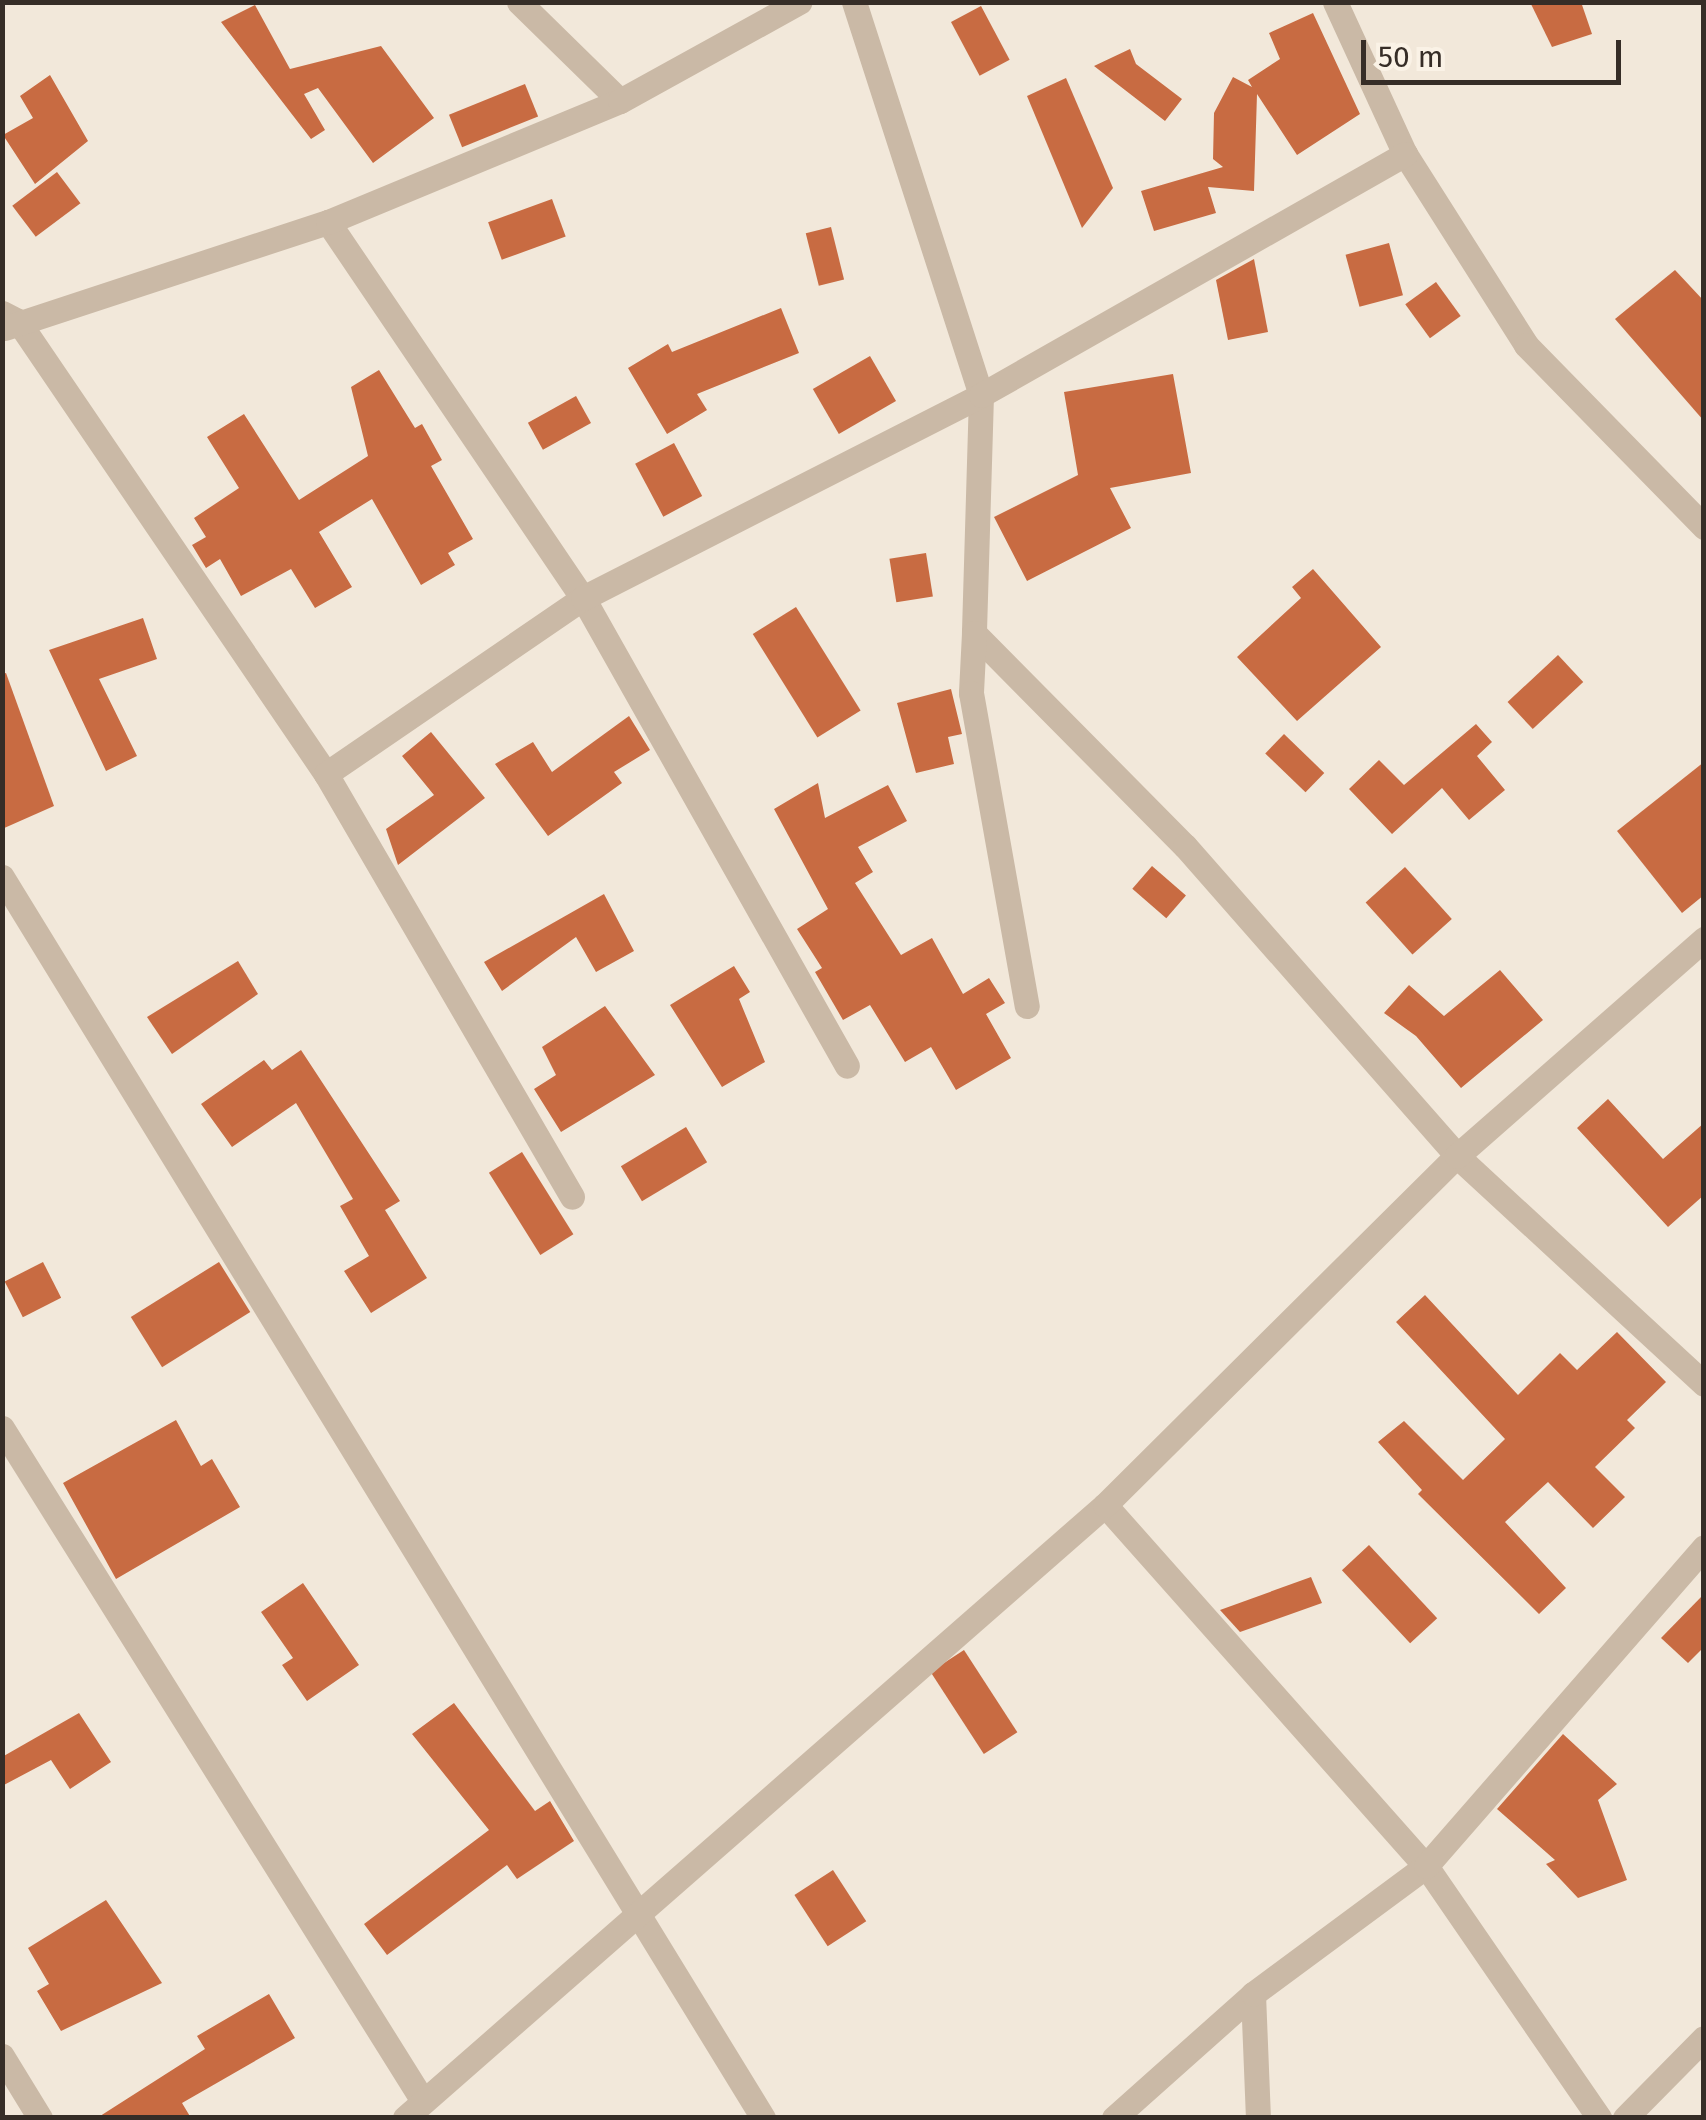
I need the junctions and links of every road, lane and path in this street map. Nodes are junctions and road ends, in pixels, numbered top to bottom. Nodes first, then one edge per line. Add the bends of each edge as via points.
1 (519, 2) edge
2 (799, 2) edge
3 (854, 2) edge
4 (1335, 2) edge
5 (620, 101) junction
6 (1405, 154) junction
7 (328, 222) junction
8 (8, 321) edge
9 (982, 395) junction
10 (1699, 513) edge
11 (583, 598) junction
12 (974, 633) junction
13 (326, 774) junction
14 (2, 877) edge
15 (1704, 939) edge
16 (1027, 1006) dead end
17 (847, 1066) dead end
18 (1457, 1156) junction
19 (572, 1198) dead end
20 (1704, 1384) edge
21 (2, 1428) edge
22 (1105, 1505) junction
23 (1704, 1547) edge
24 (1426, 1866) junction
25 (640, 1910) junction
26 (1252, 1994) junction
27 (1704, 2038) edge
28 (2, 2056) edge
29 (414, 2109) edge
30 (40, 2118) edge
31 (763, 2118) edge
32 (1114, 2118) edge
33 (1258, 2118) edge
34 (1599, 2118) edge
35 (1625, 2118) edge

1 - 5 street
2 - 5 street
3 - 9 street
4 - 6 street
5 - 7 street
6 - 9 street
6 - 10 street via 1526,345
7 - 8 street
7 - 11 street
8 - 13 street
9 - 11 street
9 - 12 street
11 - 13 street
11 - 17 street
12 - 16 street via 972,693
12 - 18 street via 1185,846
13 - 19 street
14 - 25 street
15 - 18 street
18 - 20 street
18 - 22 street
21 - 29 street
22 - 24 street
22 - 25 street
23 - 24 street
24 - 26 street
24 - 34 street
25 - 29 street
25 - 31 street
26 - 32 street
26 - 33 street
27 - 35 street
28 - 30 street

